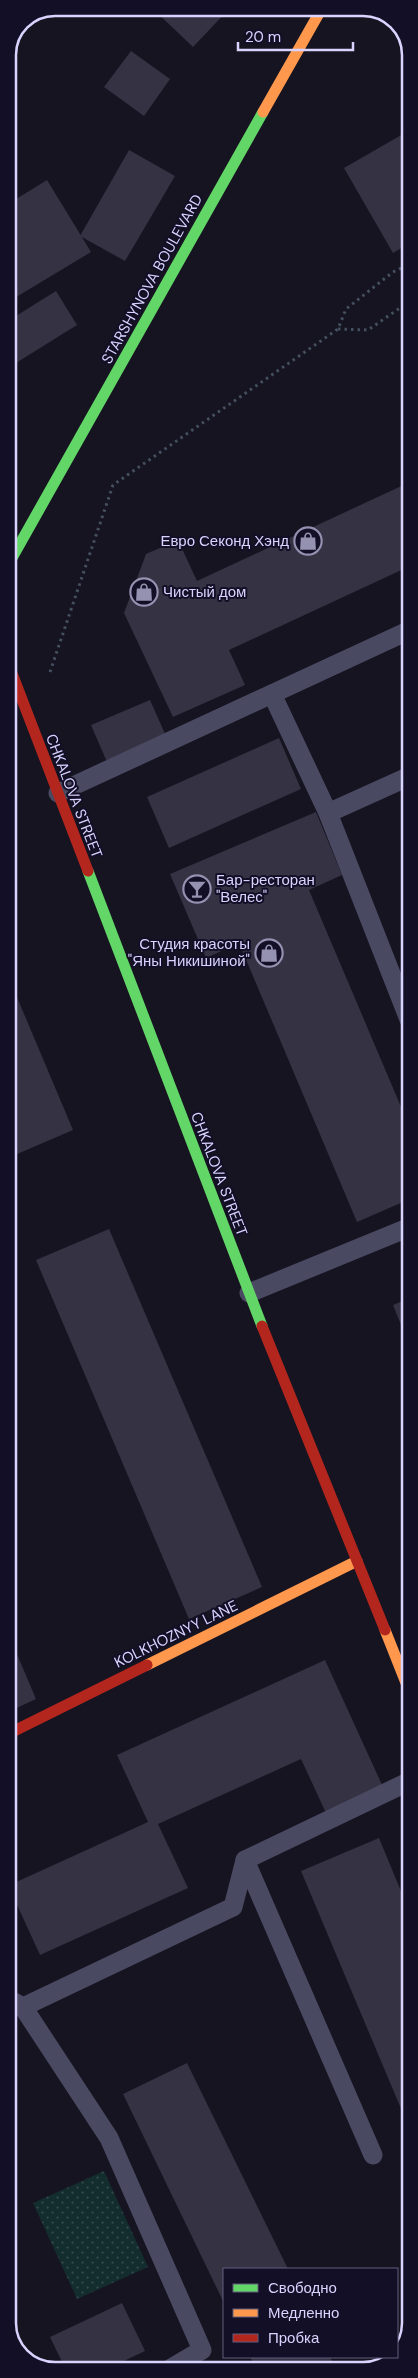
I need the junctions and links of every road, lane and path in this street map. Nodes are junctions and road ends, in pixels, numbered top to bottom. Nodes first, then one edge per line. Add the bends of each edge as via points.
1 (317, 16) edge
2 (401, 268) edge
3 (401, 308) edge
4 (338, 329) junction
5 (16, 550) edge
6 (401, 634) edge
7 (52, 679) dead end
8 (16, 685) edge
9 (272, 694) junction
10 (401, 780) edge
11 (58, 793) junction
12 (328, 813) junction
13 (401, 1000) edge
14 (402, 1231) edge
15 (249, 1294) junction
16 (357, 1561) junction
17 (402, 1672) edge
18 (17, 1730) edge
19 (402, 1785) edge
20 (244, 1860) junction
21 (17, 2002) edge
22 (17, 2006) edge
23 (372, 2156) dead end
24 (182, 2362) edge

1 - 5 main road, STARSHYNOVA BOULEVARD
2 - 4 path via 346,308
3 - 4 path via 368,330
4 - 7 path via 113,485 50,670
6 - 9 lane
8 - 11 main road, CHKALOVA STREET
9 - 11 lane
9 - 12 lane
10 - 12 lane
11 - 15 main road, CHKALOVA STREET
12 - 13 lane
14 - 15 lane
15 - 16 main road, CHKALOVA STREET
16 - 17 main road, CHKALOVA STREET
16 - 18 main road, KOLKHOZNYY LANE
19 - 20 lane
20 - 21 lane via 233,1907
20 - 23 lane
22 - 24 lane via 108,2138 202,2350

